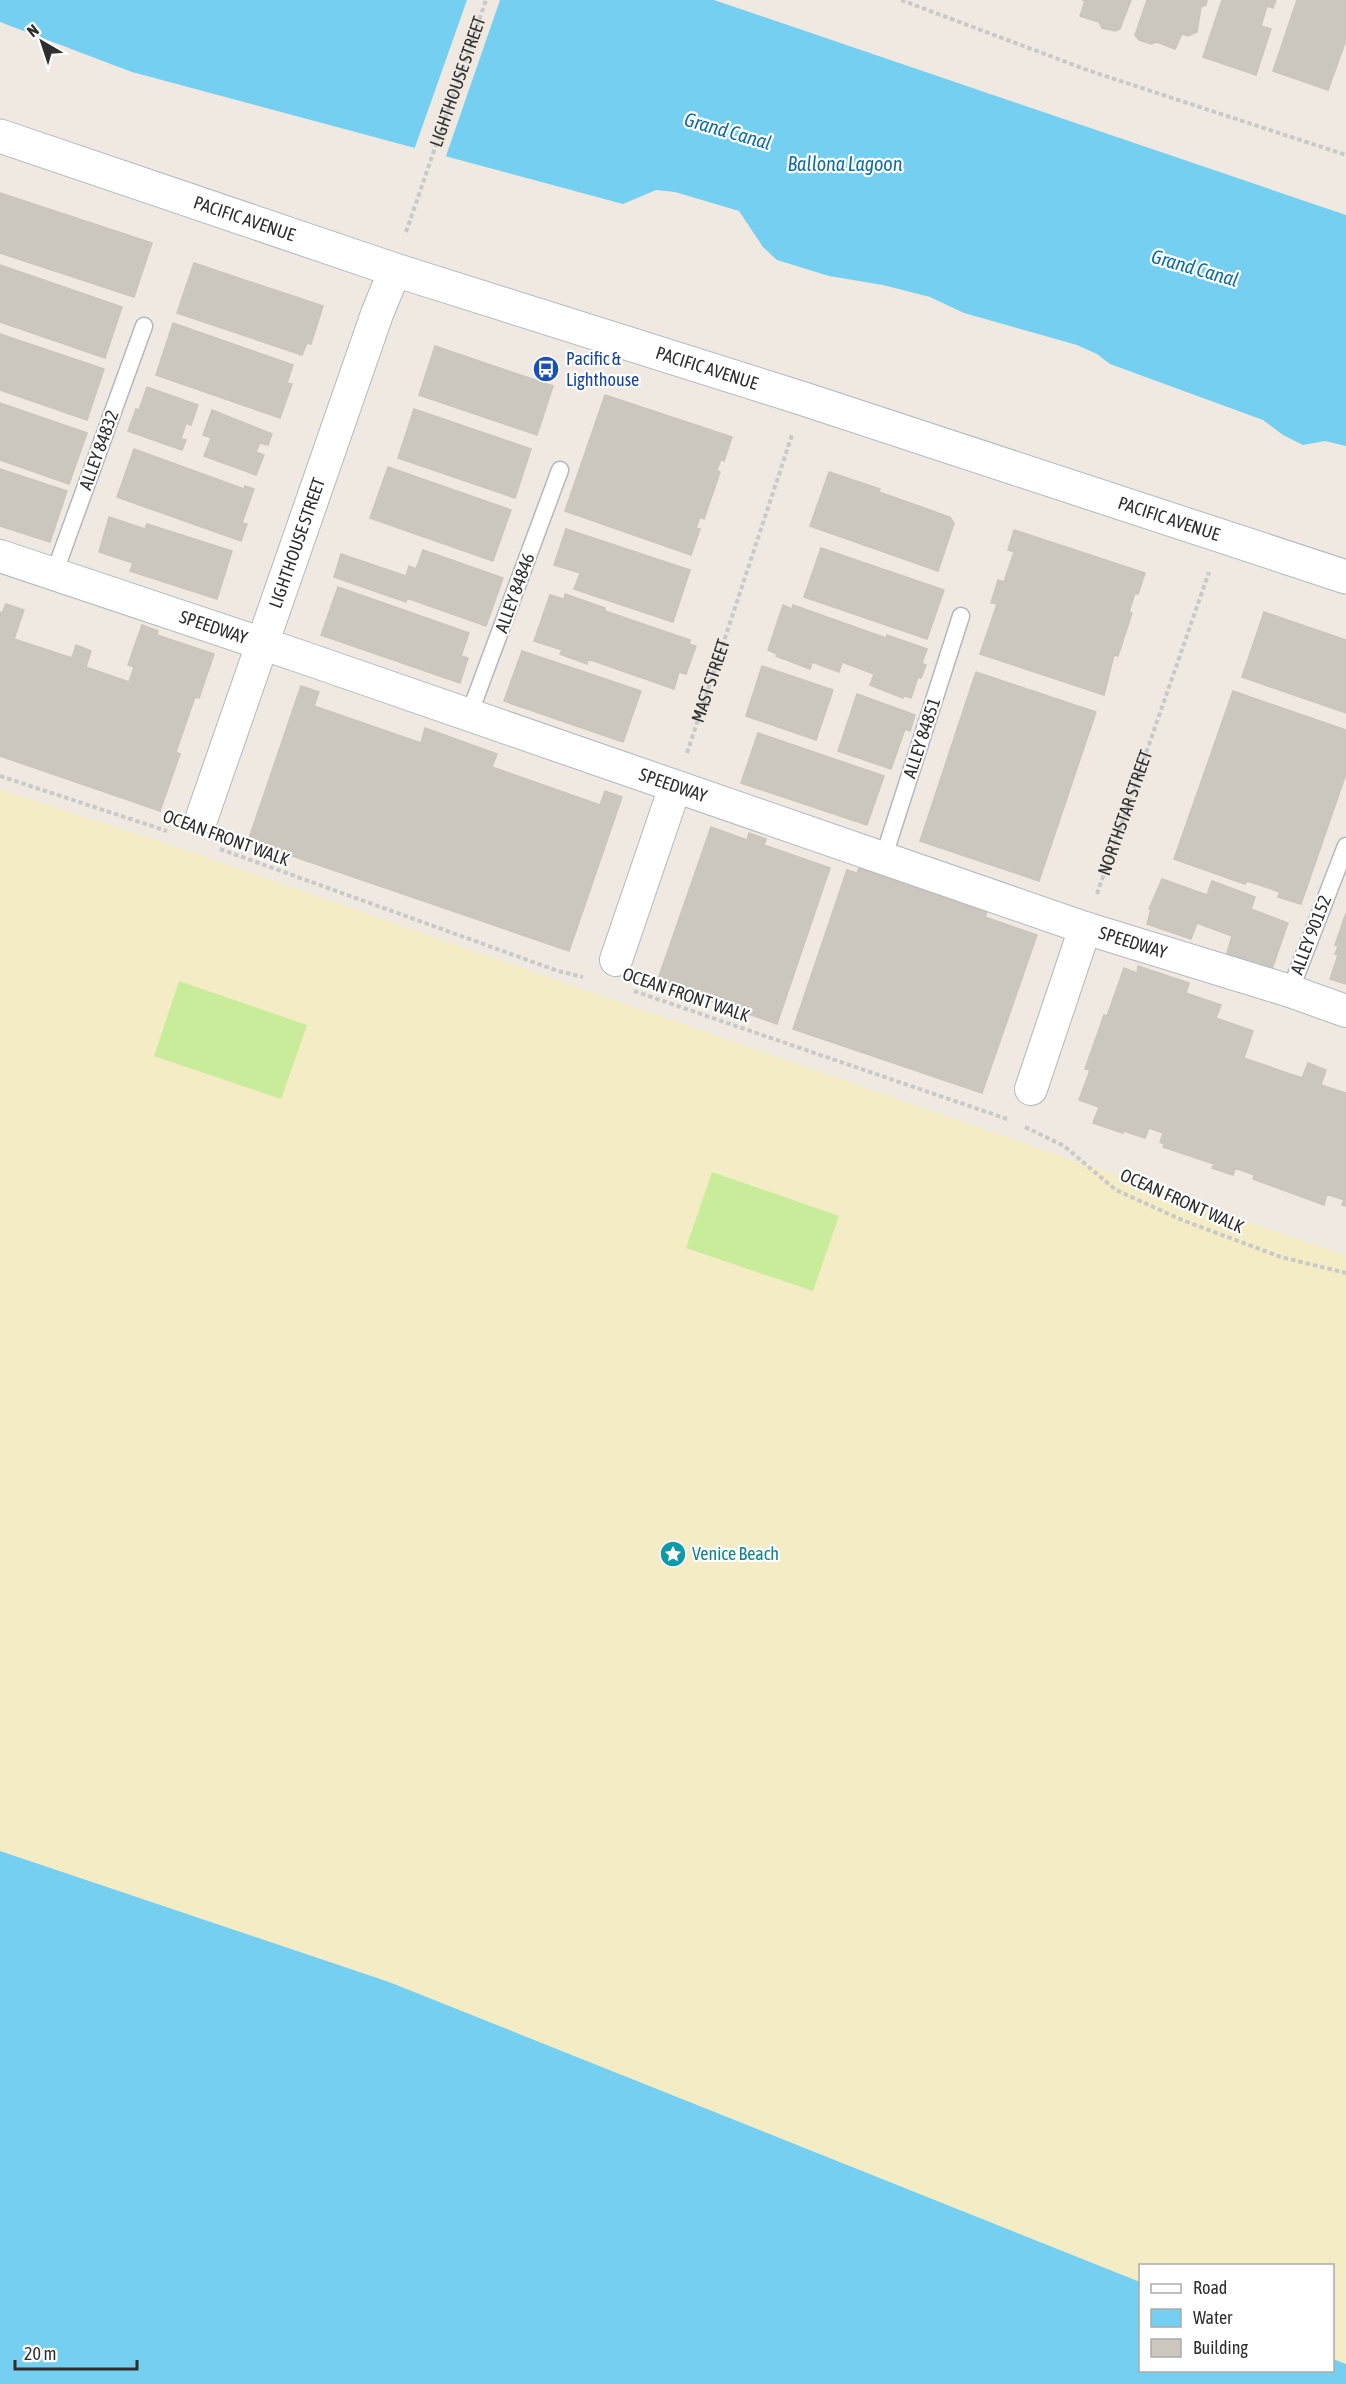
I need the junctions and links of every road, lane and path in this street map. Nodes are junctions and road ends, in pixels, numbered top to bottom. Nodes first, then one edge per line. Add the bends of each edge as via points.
1 (486, 0) edge
2 (901, 0) edge
3 (0, 136) edge
4 (1346, 155) edge
5 (406, 232) dead end
6 (395, 270) junction
7 (144, 326) dead end
8 (804, 399) junction
9 (560, 470) dead end
10 (1222, 537) junction
11 (0, 556) edge
12 (54, 574) junction
13 (1346, 577) edge
14 (962, 616) dead end
15 (263, 645) junction
16 (469, 716) junction
17 (0, 776) edge
18 (675, 788) junction
19 (202, 818) dead end
20 (172, 832) dead end
21 (212, 846) dead end
22 (1346, 846) edge
23 (883, 859) junction
24 (1085, 928) junction
25 (616, 960) dead end
26 (589, 978) dead end
27 (631, 990) dead end
28 (1290, 991) junction
29 (1346, 1011) edge
30 (1031, 1089) dead end
31 (1010, 1120) dead end
32 (1021, 1125) dead end
33 (1346, 1273) edge

1 - 5 path, LIGHTHOUSE STREET
2 - 4 path via 1090,71
3 - 6 street, PACIFIC AVENUE
6 - 8 street, PACIFIC AVENUE
6 - 15 street, LIGHTHOUSE STREET
7 - 12 lane, ALLEY 84832
8 - 10 street, PACIFIC AVENUE
8 - 18 path, MAST STREET
9 - 16 lane, ALLEY 84846
10 - 13 street, PACIFIC AVENUE
10 - 24 path, NORTHSTAR STREET
11 - 12 street, SPEEDWAY
12 - 15 street, SPEEDWAY
14 - 23 lane, ALLEY 84851
15 - 16 street, SPEEDWAY
15 - 19 street, LIGHTHOUSE STREET
16 - 18 street, SPEEDWAY
17 - 20 path, OCEAN FRONT WALK
18 - 23 street, SPEEDWAY
18 - 25 street
21 - 26 path, OCEAN FRONT WALK via 558,971
22 - 28 lane, ALLEY 90152
23 - 24 street, SPEEDWAY
24 - 28 street, SPEEDWAY
24 - 30 street
27 - 31 path, OCEAN FRONT WALK
28 - 29 street, SPEEDWAY
32 - 33 path, OCEAN FRONT WALK via 1064,1146 1116,1190 1281,1257

